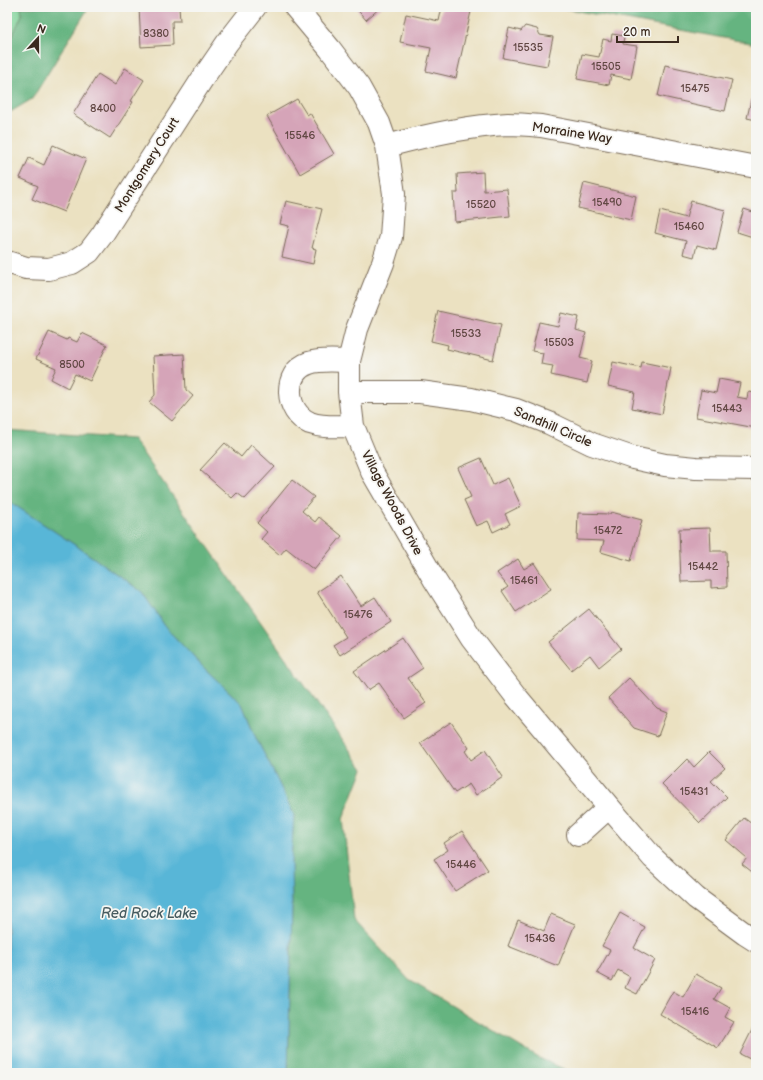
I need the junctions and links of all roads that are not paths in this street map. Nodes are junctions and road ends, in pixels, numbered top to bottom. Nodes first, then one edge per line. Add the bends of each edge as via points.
1 (255, 7) edge
2 (295, 7) edge
3 (387, 146) junction
4 (756, 167) edge
5 (7, 262) edge
6 (349, 361) junction
7 (349, 392) junction
8 (353, 426) junction
9 (756, 469) edge
10 (609, 807) junction
11 (578, 835) dead end
12 (756, 941) edge

1 - 5 street, Montgomery Court via 201,81 89,252 72,263 49,268 26,268
2 - 3 street, Village Woods Drive via 359,87 379,123
3 - 4 street, Morraine Way via 448,131 509,124 529,125
3 - 6 street, Village Woods Drive via 394,194 391,237 357,329
6 - 7 street, Village Woods Drive
6 - 8 street via 310,362 300,367 292,377 289,394 298,414 310,422 327,426
7 - 8 street, Village Woods Drive
7 - 9 street, Sandhill Circle via 420,392 471,399 516,410 592,444 633,458 696,468
8 - 10 street, Village Woods Drive via 372,472 472,639 515,695
10 - 11 street
10 - 12 street, Village Woods Drive via 653,858 696,898

